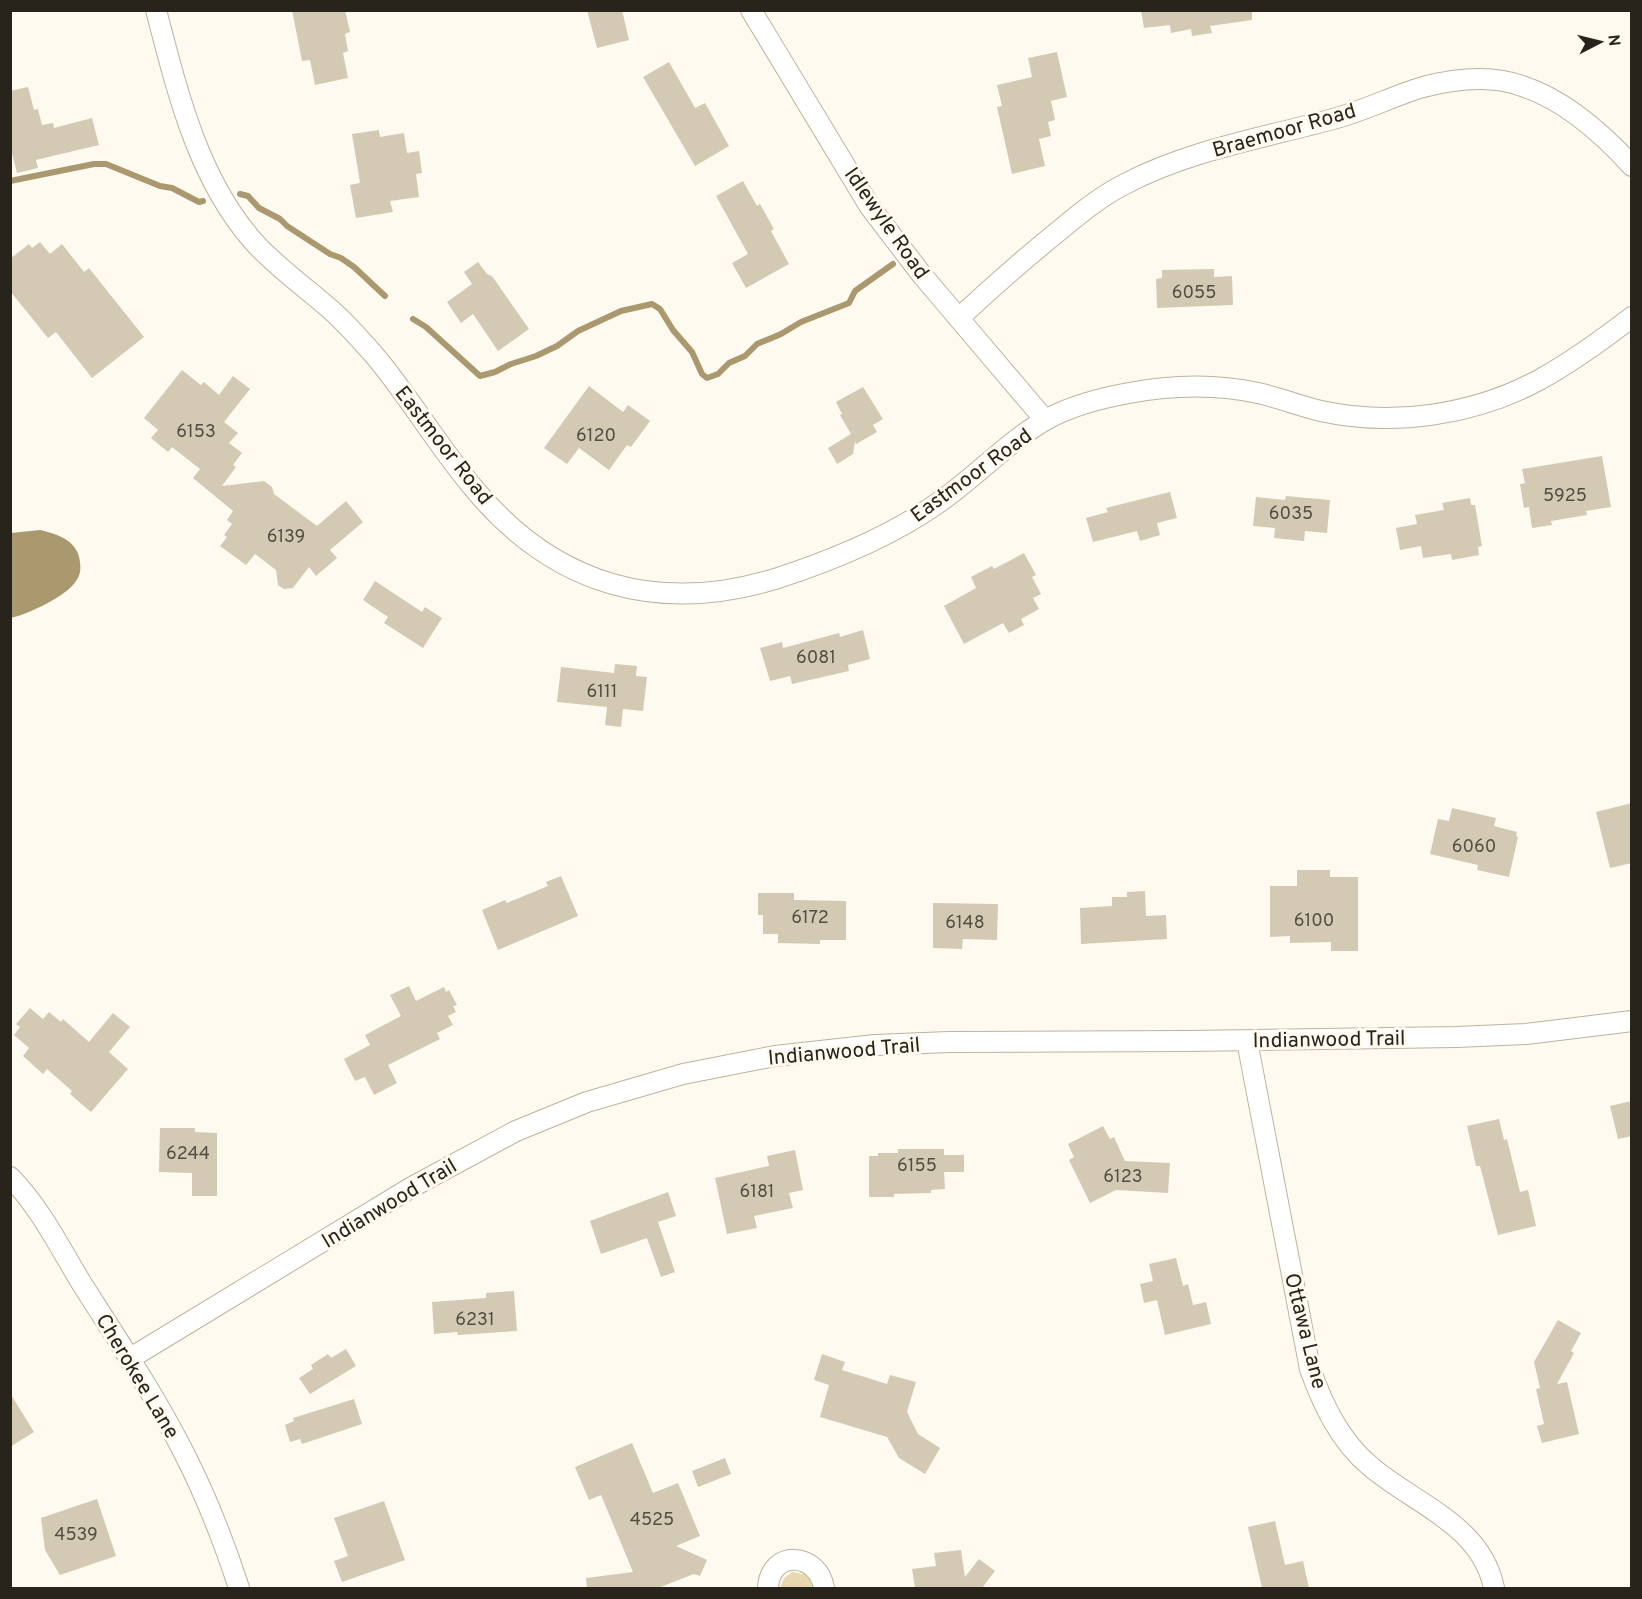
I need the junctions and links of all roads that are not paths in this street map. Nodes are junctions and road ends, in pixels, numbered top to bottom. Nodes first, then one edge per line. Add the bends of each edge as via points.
1 (156, 10) edge
2 (751, 10) edge
3 (1632, 166) edge
4 (1632, 317) edge
5 (959, 318) junction
6 (1045, 420) junction
7 (1632, 1021) edge
8 (1247, 1041) junction
9 (10, 1177) edge
10 (129, 1359) junction
11 (239, 1588) edge
12 (768, 1588) edge
13 (824, 1588) edge
14 (1494, 1588) edge

1 - 6 street, Eastmoor Road via 192,134 218,191 238,223 270,259 359,338 486,502 539,549 578,571 631,590 660,594 718,592 774,579 854,549 912,519 966,483
2 - 5 street, Idlewyle Road via 870,207
3 - 5 street, Braemoor Road via 1579,117 1522,86 1468,80 1424,87 1338,117 1174,162 1123,184 1074,218
4 - 6 street, Eastmoor Road via 1535,382 1471,406 1421,416 1354,417 1261,394 1202,386 1169,387 1097,400
5 - 6 street, Idlewyle Road
7 - 8 street, Indianwood Trail via 1526,1034
8 - 10 street, Indianwood Trail via 875,1045 775,1056 654,1081 554,1115 476,1152
8 - 14 street, Ottawa Lane via 1310,1369 1320,1396 1342,1437 1363,1459 1472,1542 1485,1560
9 - 10 street, Cherokee Lane via 39,1213
10 - 11 street, Cherokee Lane via 191,1468
12 - 13 street via 774,1568 793,1560 812,1566

